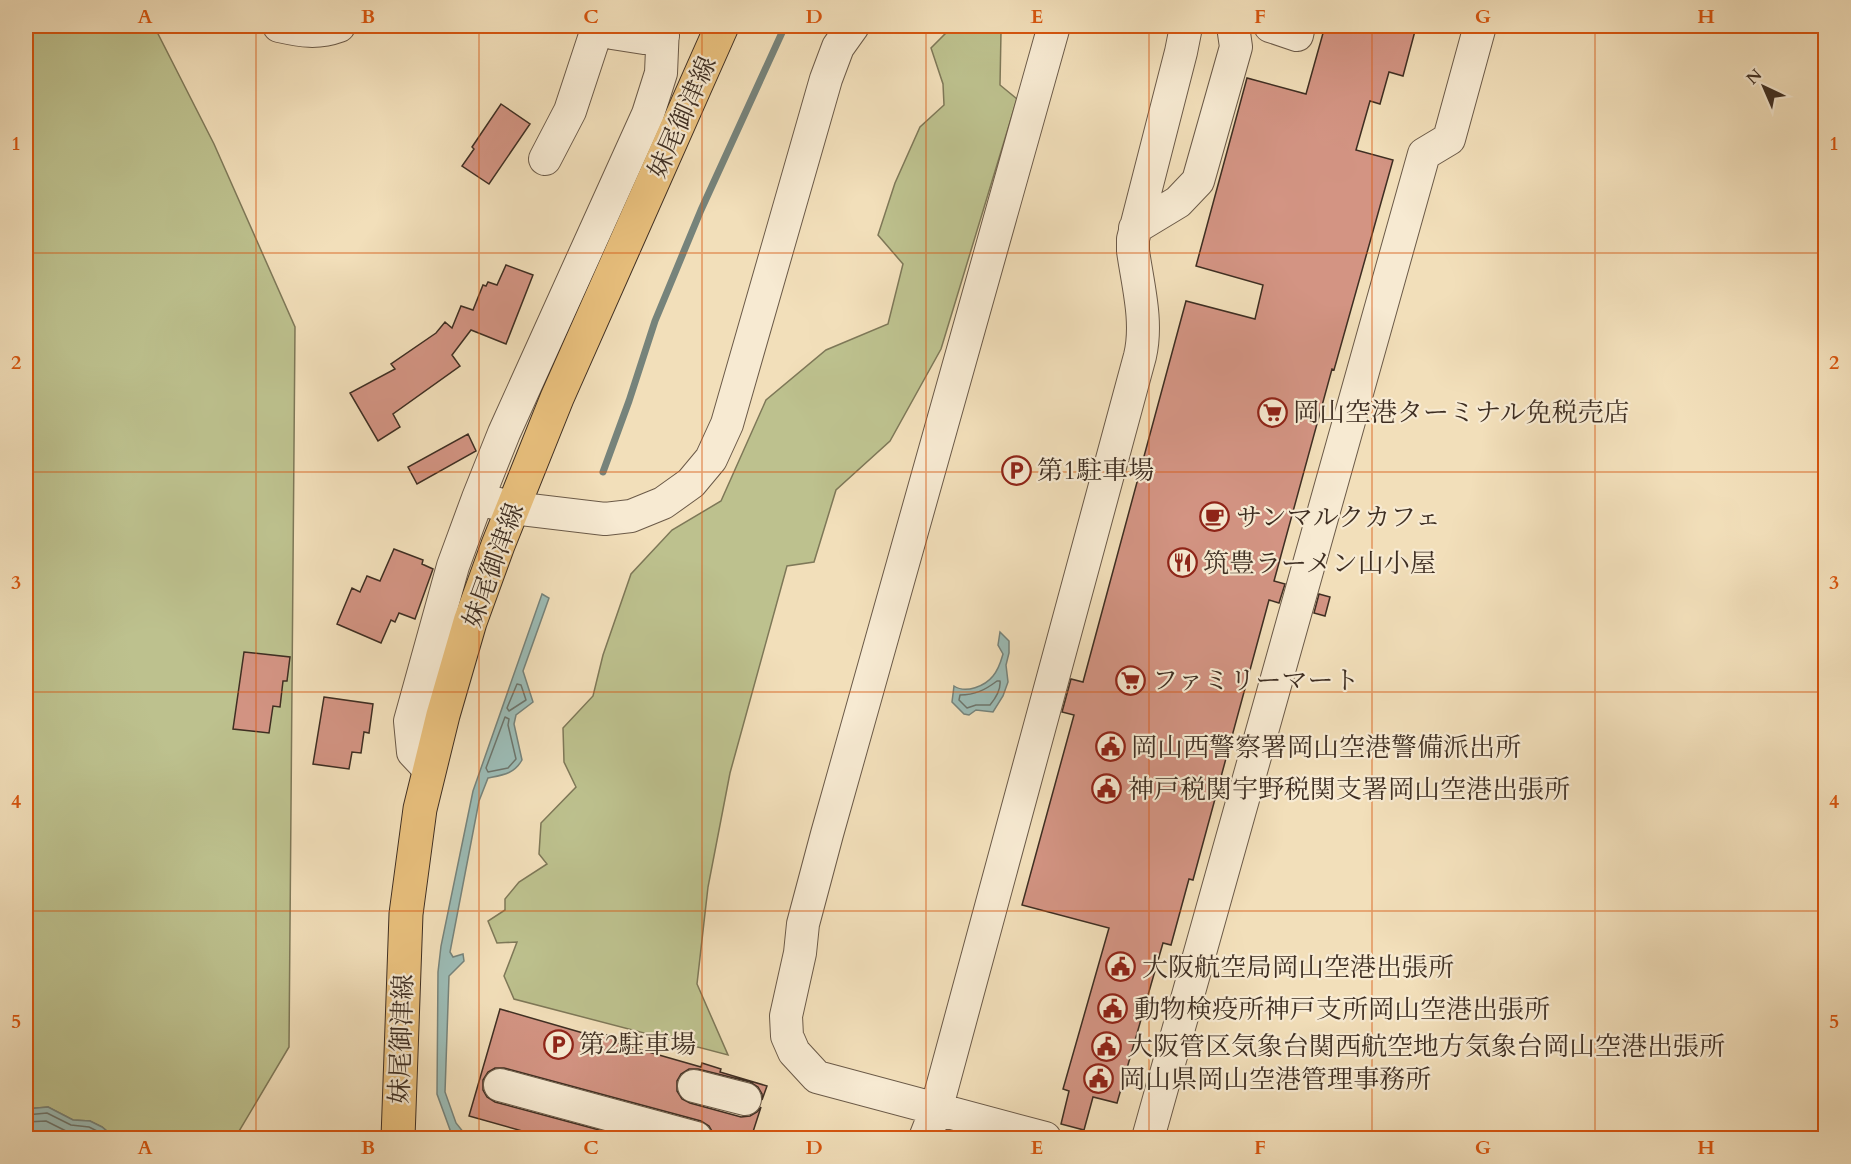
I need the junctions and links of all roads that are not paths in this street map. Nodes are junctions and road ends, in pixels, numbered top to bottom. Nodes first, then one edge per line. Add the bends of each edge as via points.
1 (279, 26) edge
2 (339, 26) edge
3 (598, 26) edge
4 (605, 26) edge
5 (722, 26) edge
6 (853, 26) edge
7 (1054, 26) edge
8 (1182, 26) edge
9 (1233, 26) edge
10 (1270, 26) edge
11 (1299, 26) edge
12 (1480, 26) edge
13 (663, 31) edge
14 (545, 159) dead end
15 (1135, 228) junction
16 (478, 498) junction
17 (513, 508) junction
18 (429, 769) junction
19 (501, 1085) dead end
20 (694, 1086) dead end
21 (745, 1099) dead end
22 (936, 1110) junction
23 (1005, 1133) edge
24 (398, 1138) edge
25 (696, 1138) edge
26 (925, 1138) edge
27 (1045, 1138) edge
28 (1148, 1138) edge

1 - 2 street via 324,32
3 - 14 street via 570,111
4 - 13 street via 612,33 644,38
5 - 17 main road, 妹尾御津線 via 557,398
6 - 17 street via 838,46 826,80 727,424 711,459 692,483 663,503 631,516 605,519
7 - 22 street via 827,834 803,924 786,1016 787,1036 794,1052 817,1083
8 - 15 street via 1185,32 1181,52
9 - 15 street via 1236,47 1198,181 1178,202
10 - 11 street via 1297,35
12 - 28 street via 1449,139 1424,154
13 - 16 street via 661,73 648,114
15 - 22 street via 1133,251 1144,340
16 - 17 street
16 - 18 street via 453,567 410,722 413,752
17 - 18 main road, 妹尾御津線 via 470,622
18 - 24 main road, 妹尾御津線 via 406,914
19 - 25 street
20 - 21 street
22 - 23 street
22 - 26 street
23 - 27 street

